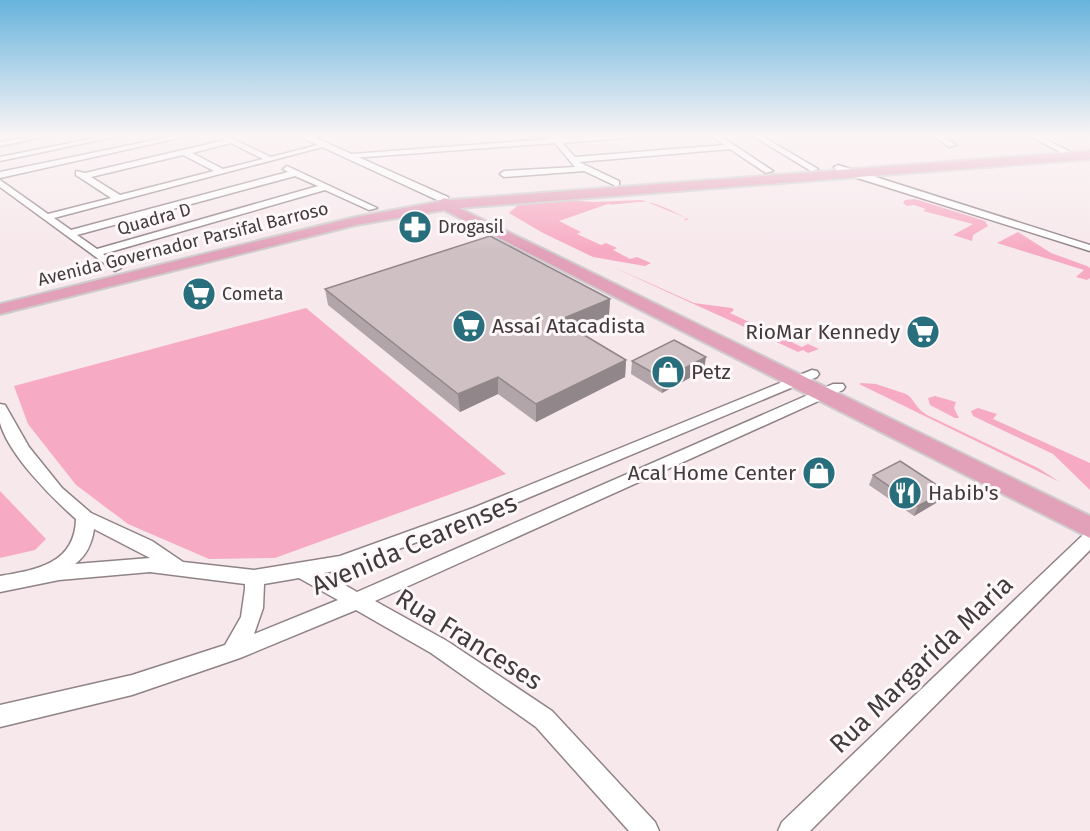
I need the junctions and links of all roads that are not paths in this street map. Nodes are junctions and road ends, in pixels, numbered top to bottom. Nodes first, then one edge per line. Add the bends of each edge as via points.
1 (26, 174) edge
2 (80, 174) edge
3 (92, 174) edge
4 (210, 174) edge
5 (292, 174) edge
6 (297, 174) edge
7 (389, 174) edge
8 (504, 174) dead end
9 (508, 174) edge
10 (595, 174) edge
11 (751, 174) edge
12 (833, 174) edge
13 (853, 174) edge
14 (83, 176) junction
15 (716, 179) junction
16 (1, 182) edge
17 (616, 183) junction
18 (325, 187) junction
19 (119, 199) junction
20 (504, 200) junction
21 (449, 202) junction
22 (372, 208) junction
23 (46, 218) junction
24 (520, 233) junction
25 (69, 234) junction
26 (1090, 248) edge
27 (96, 254) junction
28 (115, 268) junction
29 (0, 296) edge
30 (0, 309) edge
31 (816, 384) junction
32 (0, 408) edge
33 (1090, 512) edge
34 (85, 517) junction
35 (1090, 528) edge
36 (1090, 539) edge
37 (180, 567) junction
38 (302, 570) junction
39 (33, 578) junction
40 (254, 578) junction
41 (0, 584) edge
42 (356, 601) junction
43 (232, 652) junction
44 (0, 716) edge
45 (646, 831) edge
46 (791, 831) edge

1 - 16 street
2 - 14 street
3 - 14 street
4 - 19 street
5 - 25 street
6 - 18 street
7 - 21 main road
8 - 9 street
10 - 17 street
11 - 15 main road
12 - 15 main road
13 - 26 street
14 - 19 street
15 - 17 main road
15 - 20 main road
16 - 23 street
17 - 21 main road
18 - 22 street
18 - 27 street, Quadra D
19 - 23 street
20 - 21 main road
20 - 24 main road via 485,209
21 - 22 main road, Avenida Governador Parsifal Barroso
21 - 24 main road
21 - 30 main road, Avenida Governador Parsifal Barroso via 356,221
21 - 31 main road via 454,211
22 - 28 main road, Avenida Governador Parsifal Barroso
23 - 25 street
24 - 31 main road
25 - 27 street
27 - 28 street
28 - 29 main road, Avenida Governador Parsifal Barroso
31 - 33 main road
31 - 35 main road
31 - 38 street, Avenida Cearenses via 420,535 342,563
31 - 42 street, Avenida Cearenses
32 - 34 street via 22,449 56,492
34 - 37 street
34 - 39 street via 84,541 79,549 67,561
36 - 46 street, Rua Margarida Maria
37 - 39 street, Avenida Cearenses via 150,564
37 - 40 street, Avenida Cearenses
38 - 40 street, Avenida Cearenses
38 - 42 street, Rua Franceses
39 - 41 street, Avenida Cearenses
40 - 43 street via 252,619
42 - 43 street, Avenida Cearenses
42 - 45 street, Rua Franceses via 439,647 544,719
43 - 44 street, Avenida Cearenses via 132,685

